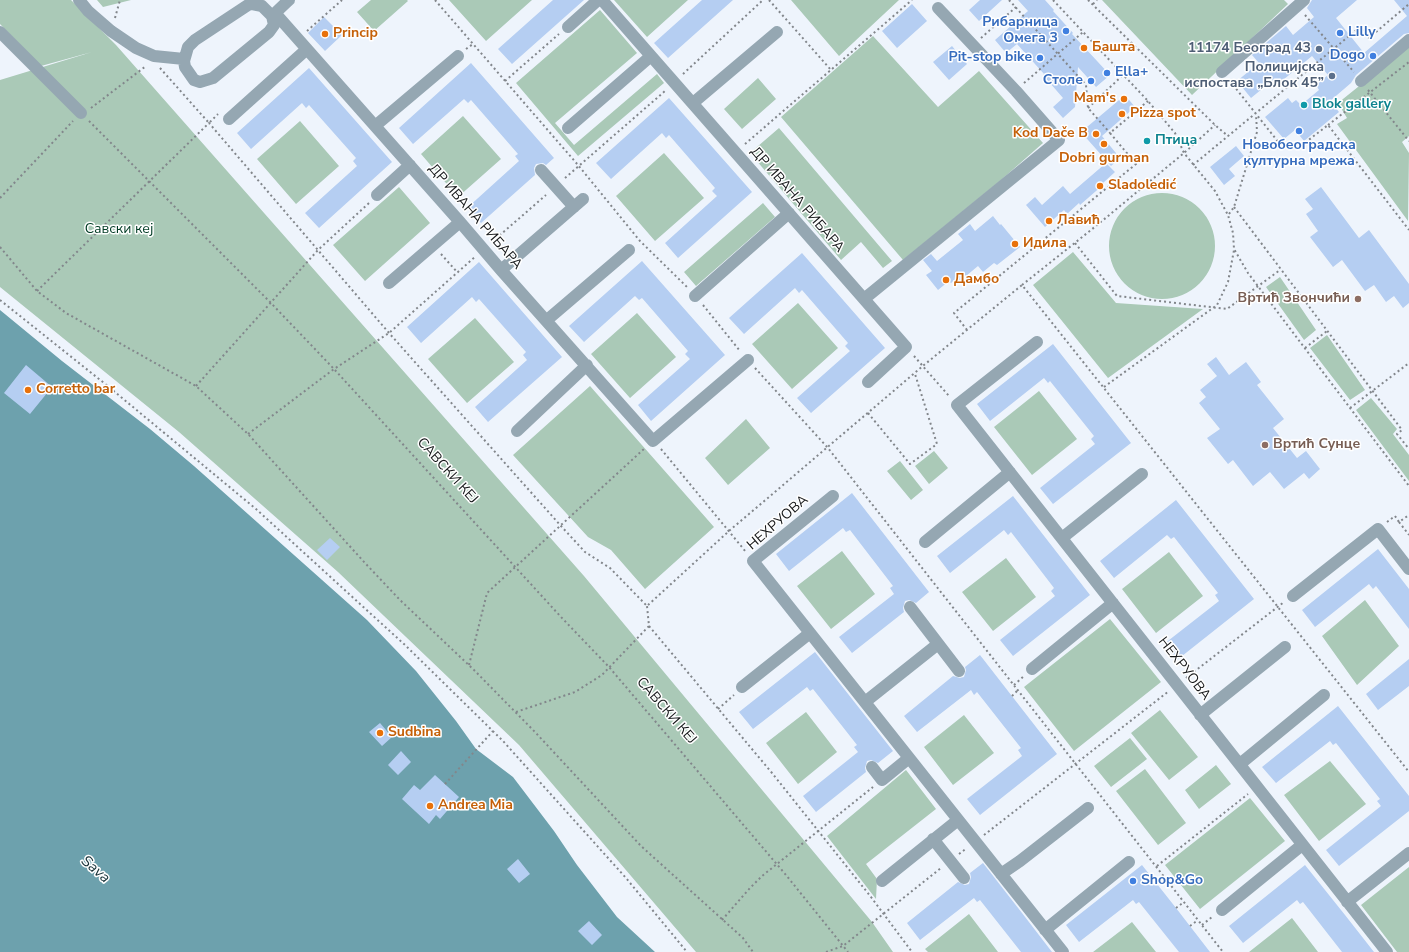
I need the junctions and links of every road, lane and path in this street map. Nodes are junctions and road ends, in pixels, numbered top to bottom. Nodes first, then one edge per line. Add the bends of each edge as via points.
1 (79, 0) edge
2 (120, 0) edge
3 (289, 0) edge
4 (435, 0) edge
5 (598, 0) edge
6 (602, 0) edge
7 (763, 0) edge
8 (769, 0) edge
9 (912, 0) edge
10 (1009, 0) edge
11 (1053, 0) edge
12 (1088, 0) edge
13 (1097, 0) edge
14 (1301, 3) edge
15 (1093, 4) junction
16 (1409, 4) edge
17 (1016, 7) junction
18 (938, 8) dead end
19 (273, 14) junction
20 (568, 27) joint
21 (111, 31) junction
22 (0, 32) edge
23 (777, 32) dead end
24 (1083, 32) junction
25 (1409, 40) edge
26 (974, 45) junction
27 (307, 49) junction
28 (1334, 49) junction
29 (1058, 54) junction
30 (458, 56) dead end
31 (651, 56) junction
32 (184, 59) junction
33 (1409, 62) edge
34 (831, 70) junction
35 (1222, 72) joint
36 (1124, 75) junction
37 (505, 81) junction
38 (1361, 81) junction
39 (675, 82) junction
40 (1016, 91) junction
41 (1370, 92) junction
42 (1148, 101) junction
43 (693, 103) junction
44 (1088, 108) junction
45 (81, 113) junction
46 (1256, 113) junction
47 (230, 119) dead end
48 (1215, 125) junction
49 (1328, 125) junction
50 (375, 126) junction
51 (568, 128) dead end
52 (1110, 133) junction
53 (1228, 136) junction
54 (1409, 141) edge
55 (736, 152) junction
56 (1184, 153) junction
57 (410, 165) junction
58 (578, 165) junction
59 (1193, 165) junction
60 (541, 170) dead end
61 (150, 181) junction
62 (556, 186) junction
63 (377, 195) joint
64 (0, 198) edge
65 (583, 199) dead end
66 (574, 207) junction
67 (1234, 207) junction
68 (789, 213) junction
69 (1228, 215) junction
70 (460, 222) junction
71 (1409, 230) edge
72 (1075, 243) junction
73 (434, 245) junction
74 (0, 247) edge
75 (484, 249) junction
76 (1234, 249) junction
77 (318, 250) junction
78 (629, 250) dead end
79 (501, 270) junction
80 (1280, 270) junction
81 (458, 272) junction
82 (390, 283) dead end
83 (1022, 285) junction
84 (1258, 286) junction
85 (37, 291) junction
86 (695, 296) junction
87 (864, 299) junction
88 (0, 300) edge
89 (270, 302) junction
90 (1214, 307) junction
91 (547, 320) junction
92 (967, 330) junction
93 (1327, 331) junction
94 (389, 333) junction
95 (906, 347) junction
96 (1305, 348) junction
97 (1034, 349) dead end
98 (748, 360) junction
99 (1409, 363) edge
100 (587, 365) junction
101 (924, 366) junction
102 (334, 369) junction
103 (915, 373) junction
104 (868, 382) dead end
105 (196, 386) junction
106 (1104, 387) junction
107 (1372, 391) junction
108 (957, 405) junction
109 (1350, 408) junction
110 (868, 413) junction
111 (517, 430) dead end
112 (248, 434) junction
113 (653, 440) junction
114 (828, 448) junction
115 (1409, 449) edge
116 (1010, 472) junction
117 (1142, 474) dead end
118 (1409, 486) edge
119 (833, 496) dead end
120 (1409, 515) edge
121 (1399, 522) junction
122 (561, 526) junction
123 (1378, 529) junction
124 (729, 531) junction
125 (1409, 535) edge
126 (1062, 538) junction
127 (925, 542) dead end
128 (753, 561) junction
129 (515, 568) junction
130 (1409, 569) edge
131 (1293, 596) dead end
132 (1113, 603) junction
133 (647, 606) junction
134 (910, 607) dead end
135 (1278, 607) junction
136 (649, 626) junction
137 (810, 633) junction
138 (938, 644) junction
139 (1285, 647) dead end
140 (469, 665) junction
141 (609, 667) junction
142 (1032, 669) dead end
143 (959, 671) dead end
144 (1177, 685) junction
145 (742, 687) joint
146 (1018, 690) junction
147 (1324, 695) dead end
148 (1012, 696) dead end
149 (865, 702) junction
150 (718, 709) junction
151 (515, 712) junction
152 (1200, 715) junction
153 (493, 731) junction
154 (909, 758) junction
155 (1076, 764) junction
156 (1240, 764) junction
157 (872, 767) dead end
158 (1409, 772) edge
159 (882, 780) junction
160 (445, 784) dead end
161 (1257, 787) junction
162 (1088, 808) dead end
163 (958, 820) junction
164 (819, 831) junction
165 (933, 839) junction
166 (975, 842) junction
167 (1302, 845) junction
168 (1409, 853) edge
169 (950, 861) junction
170 (1129, 862) dead end
171 (777, 864) junction
172 (1157, 866) junction
173 (1001, 874) junction
174 (964, 878) dead end
175 (882, 881) dead end
176 (1184, 902) junction
177 (1347, 902) junction
178 (1176, 908) dead end
179 (1222, 910) dead end
180 (884, 914) junction
181 (722, 920) junction
182 (1198, 920) junction
183 (1190, 926) dead end
184 (1045, 930) junction
185 (843, 946) junction
186 (688, 952) edge
187 (753, 952) edge
188 (826, 952) edge
189 (848, 952) edge
190 (912, 952) edge
191 (1063, 952) edge
192 (1223, 952) edge
193 (1387, 952) edge

1 - 21 street
2 - 21 path
3 - 19 street
4 - 37 path
5 - 20 street
6 - 31 street, ДР ИВАНА РИБАРА
7 - 39 path
8 - 34 path
9 - 34 path
10 - 17 path
11 - 24 path
12 - 15 path
13 - 15 path
14 - 28 path
14 - 35 street
15 - 48 path
16 - 28 path via 1369,38 1360,27
17 - 26 path
17 - 29 path
18 - 26 street
19 - 27 street, ДР ИВАНА РИБАРА
19 - 32 street, ДР ИВАНА РИБАРА via 262,6 248,5 195,40 188,47
19 - 32 street via 274,26 269,32 213,78 200,82 194,80 185,67
20 - 37 path
21 - 32 street via 136,48 154,56
22 - 45 street
23 - 43 street
24 - 29 path
24 - 36 path
25 - 38 street
26 - 40 street
27 - 47 street
27 - 50 street, ДР ИВАНА РИБАРА
28 - 38 path
28 - 46 path
29 - 40 path
29 - 44 path via 1086,85
30 - 50 street
31 - 39 street, ДР ИВАНА РИБАРА
31 - 51 street
33 - 41 path
34 - 55 path
35 - 46 path
36 - 42 path
36 - 44 path
37 - 58 path
38 - 41 path
39 - 43 street, ДР ИВАНА РИБАРА
39 - 58 path
40 - 87 street via 1059,140
41 - 49 path
41 - 54 path
42 - 52 path
42 - 56 path via 1175,133
43 - 55 street, ДР ИВАНА РИБАРА
44 - 52 path
45 - 61 path, САВСКИ КЕЈ
45 - 64 path
46 - 49 path via 1283,148 1291,142 1297,149
46 - 53 path
46 - 67 path via 1257,132
48 - 53 path
48 - 56 path
49 - 71 path
50 - 57 street, ДР ИВАНА РИБАРА
52 - 92 path via 1136,164 954,313
53 - 59 path
55 - 68 street, ДР ИВАНА РИБАРА
56 - 59 path
56 - 72 path
57 - 63 street
57 - 70 street, ДР ИВАНА РИБАРА
58 - 62 path
58 - 86 path via 640,241
59 - 69 path via 1215,192
60 - 62 street
61 - 77 path via 209,123
61 - 85 path
61 - 89 path, САВСКИ КЕЈ
62 - 66 street
62 - 75 path
63 - 77 path
65 - 66 street
66 - 79 street
67 - 69 path
67 - 80 path
68 - 86 street
68 - 87 street, ДР ИВАНА РИБАРА
69 - 76 path
70 - 73 street
70 - 75 street, ДР ИВАНА РИБАРА
72 - 83 path
72 - 90 path via 1117,296
73 - 81 path
73 - 82 street
74 - 85 path
75 - 79 street, ДР ИВАНА РИБАРА
75 - 81 path
76 - 84 path
76 - 90 path via 1228,282
77 - 89 path
77 - 94 path
78 - 91 street
79 - 91 street, ДР ИВАНА РИБАРА
80 - 84 path
80 - 93 path
81 - 94 path
83 - 92 path
83 - 106 path
84 - 90 path via 1227,309
84 - 96 path
85 - 105 path via 66,313
86 - 98 path
87 - 95 street, ДР ИВАНА РИБАРА
88 - 153 path via 256,509 405,645
89 - 102 path, САВСКИ КЕЈ
89 - 105 path
90 - 106 path
91 - 100 street, ДР ИВАНА РИБАРА
92 - 101 path
93 - 96 path
93 - 107 path
94 - 102 path
94 - 122 path
95 - 101 path
95 - 104 street
96 - 109 path
97 - 108 street
98 - 113 street
98 - 114 path
99 - 107 path
100 - 111 street
100 - 113 street, ДР ИВАНА РИБАРА
101 - 103 path
101 - 108 path
102 - 112 path
102 - 129 path, САВСКИ КЕЈ
103 - 110 path
103 - 110 path via 937,444 910,464
105 - 112 path
106 - 135 path
107 - 109 path
107 - 115 path via 1402,430 1397,434
108 - 116 street, НЕХРУОВА
109 - 118 path
110 - 114 path
112 - 140 path via 400,600
113 - 122 path
113 - 124 path
114 - 124 path
114 - 146 path
116 - 126 street, НЕХРУОВА
116 - 127 street
117 - 126 street
119 - 128 street, НЕХРУОВА
120 - 121 path
121 - 123 path via 1395,516
121 - 125 path
122 - 129 path
122 - 133 path via 585,552 610,568
123 - 130 street
123 - 131 street
124 - 128 path
124 - 133 path
126 - 132 street, НЕХРУОВА
128 - 137 street, НЕХРУОВА
129 - 140 path via 487,593
129 - 141 path, САВСКИ КЕЈ
132 - 142 street
132 - 144 street, НЕХРУОВА
133 - 136 path
134 - 138 street
135 - 144 path
135 - 158 path
136 - 141 path
136 - 150 path
137 - 145 street
137 - 149 street, НЕХРУОВА
138 - 143 street
138 - 149 street
139 - 152 street
140 - 151 path
141 - 151 path via 602,675 575,692
141 - 171 path, САВСКИ КЕЈ
144 - 152 street, НЕХРУОВА
144 - 155 path
145 - 150 path
146 - 148 path
146 - 155 path
147 - 156 street
149 - 154 street, НЕХРУОВА
150 - 164 path
151 - 181 path via 641,846
152 - 156 street, НЕХРУОВА
153 - 160 path
153 - 186 path via 626,878
154 - 159 street
154 - 163 street, НЕХРУОВА
155 - 166 path
155 - 172 path
156 - 161 street, НЕХРУОВА
157 - 159 street
159 - 164 path
161 - 167 street, НЕХРУОВА
161 - 172 path
162 - 173 street
163 - 165 street
163 - 166 street, НЕХРУОВА
164 - 171 path
164 - 180 path
165 - 169 street
165 - 175 street
166 - 169 path
166 - 173 street, НЕХРУОВА
167 - 177 street, НЕХРУОВА
167 - 179 street
168 - 177 street
169 - 174 street
169 - 180 path
170 - 184 street
171 - 181 path via 750,888
171 - 185 path, САВСКИ КЕЈ
172 - 176 path
173 - 184 street, НЕХРУОВА
176 - 178 path
176 - 182 path
177 - 193 street, НЕХРУОВА
180 - 185 path
180 - 190 path
181 - 187 path via 743,938
182 - 183 path
182 - 192 path
184 - 191 street, НЕХРУОВА
185 - 188 path
185 - 189 path, САВСКИ КЕЈ

